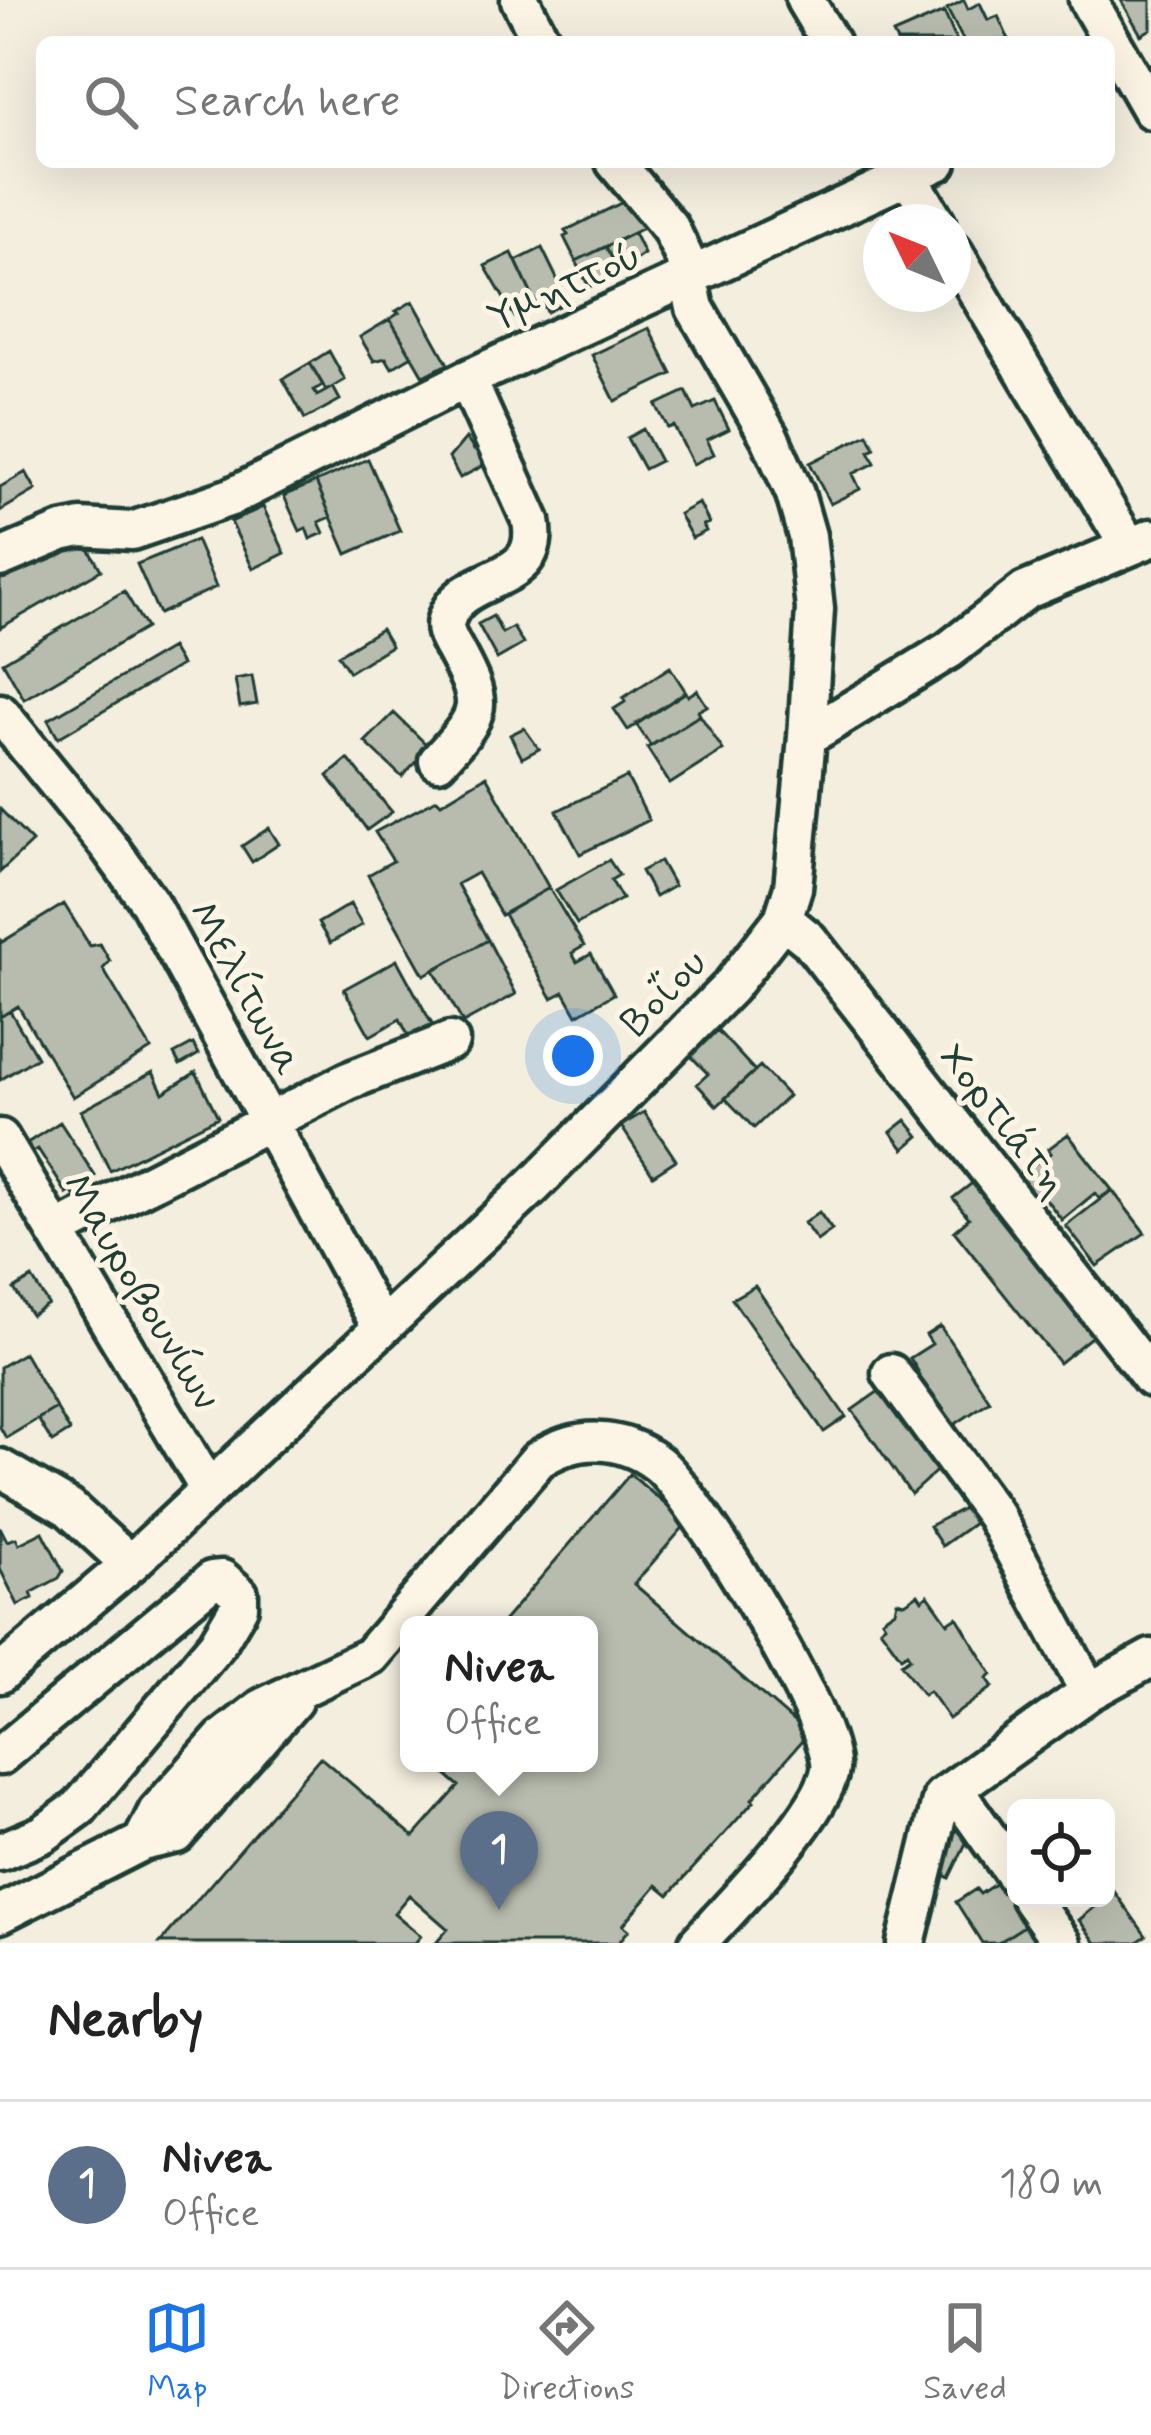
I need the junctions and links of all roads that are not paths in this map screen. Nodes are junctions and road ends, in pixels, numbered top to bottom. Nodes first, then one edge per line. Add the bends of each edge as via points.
1 (520, 0) edge
2 (805, 0) edge
3 (1088, 0) edge
4 (539, 36) edge
5 (826, 36) edge
6 (1108, 36) edge
7 (1115, 49) edge
8 (1137, 89) edge
9 (620, 168) edge
10 (911, 168) edge
11 (916, 168) edge
12 (929, 204) edge
13 (686, 278) junction
14 (971, 279) edge
15 (467, 379) junction
16 (1140, 543) edge
17 (0, 558) edge
18 (0, 713) edge
19 (807, 737) junction
20 (438, 761) dead end
21 (783, 920) junction
22 (450, 1041) dead end
23 (271, 1122) junction
24 (0, 1138) edge
25 (56, 1232) junction
26 (381, 1327) junction
27 (891, 1373) dead end
28 (1151, 1378) edge
29 (0, 1468) edge
30 (208, 1488) junction
31 (130, 1564) junction
32 (404, 1616) edge
33 (400, 1621) edge
34 (1151, 1658) edge
35 (0, 1674) edge
36 (1090, 1692) junction
37 (0, 1756) edge
38 (954, 1789) junction
39 (0, 1852) edge
40 (1007, 1864) edge
41 (1036, 1907) edge
42 (0, 1914) edge
43 (0, 1926) edge
44 (22, 1943) edge
45 (698, 1943) edge
46 (906, 1943) edge
47 (1062, 1943) edge

1 - 4 street
2 - 5 street
3 - 6 street
7 - 8 street
9 - 13 street, Βοΐου via 670,228
10 - 13 street, Υμηττού
11 - 12 street
13 - 15 street, Υμηττού
13 - 19 street, Βοΐου via 770,438 807,536 815,609
14 - 16 street
15 - 17 street, Υμηττού via 231,497 132,532 62,532
15 - 20 street via 534,538 531,556 446,617 478,697
16 - 19 street via 1025,591 949,650
18 - 23 street, Μελίτωνα via 149,902
19 - 21 street, Βοΐου via 794,889
21 - 26 street, Βοΐου via 730,987 587,1132
21 - 28 street, Χορτιάτη via 809,940
22 - 23 street
23 - 25 street
23 - 26 street, Μελίτωνα
24 - 25 street, Μαυροβουνίων
25 - 30 street, Μαυροβουνίων
26 - 30 street, Βοΐου
27 - 36 street via 995,1516
29 - 31 street via 69,1508
30 - 31 street, Βοΐου
31 - 35 street, Βοΐου
32 - 45 street via 557,1448 597,1439 632,1449 689,1497 815,1710 830,1769 762,1874
33 - 42 street via 370,1656 263,1707 222,1739 157,1812 142,1842
34 - 36 street
36 - 38 street
37 - 39 street via 212,1580 238,1594 217,1644 79,1808
38 - 40 street
38 - 46 street via 942,1797
41 - 47 street
43 - 44 street

